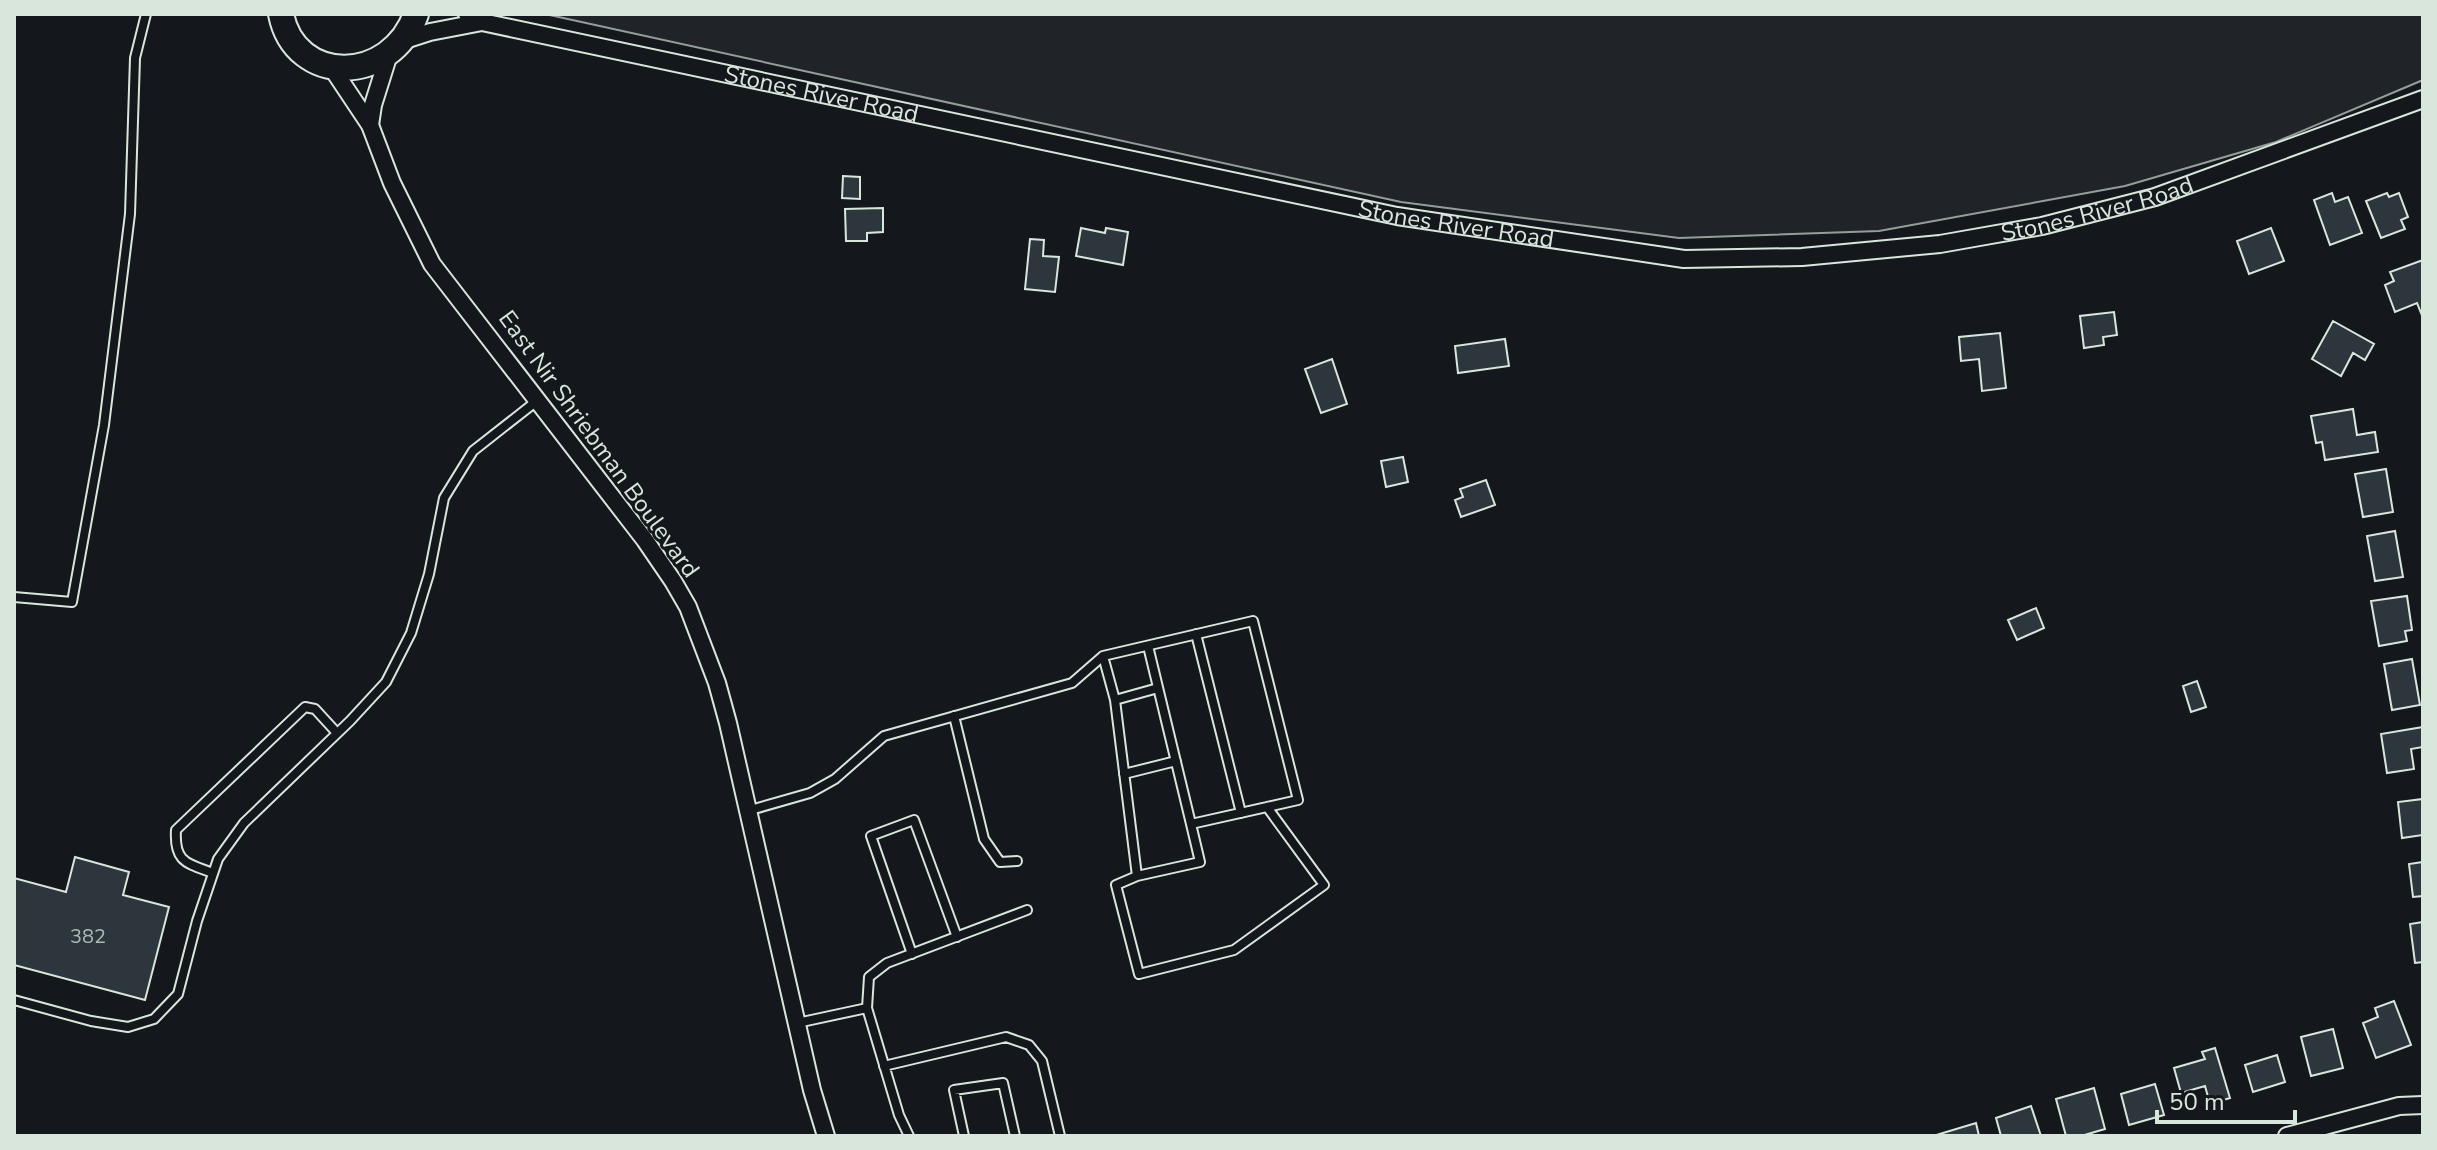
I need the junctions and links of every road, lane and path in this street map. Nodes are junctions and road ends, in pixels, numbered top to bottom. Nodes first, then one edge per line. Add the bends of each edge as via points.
1 (146, 14) edge
2 (416, 14) edge
3 (467, 14) edge
4 (280, 15) edge
5 (482, 22) junction
6 (395, 47) junction
7 (330, 65) junction
8 (2423, 99) edge
9 (370, 125) junction
10 (538, 399) junction
11 (14, 597) edge
12 (1196, 634) junction
13 (1148, 646) junction
14 (1103, 656) junction
15 (1158, 688) junction
16 (1115, 700) junction
17 (954, 716) junction
18 (337, 733) junction
19 (1176, 761) junction
20 (1124, 774) junction
21 (1267, 807) junction
22 (746, 811) junction
23 (1241, 813) junction
24 (1191, 824) junction
25 (1017, 861) dead end
26 (213, 873) junction
27 (1137, 876) junction
28 (1027, 910) dead end
29 (957, 937) junction
30 (912, 954) junction
31 (14, 1000) edge
32 (867, 1008) junction
33 (797, 1023) junction
34 (884, 1066) junction
35 (2423, 1105) edge
36 (826, 1136) edge
37 (909, 1136) edge
38 (964, 1136) edge
39 (1015, 1136) edge
40 (1060, 1136) edge
41 (2287, 1136) edge

1 - 11 lane via 135,58 130,214 106,410 72,602
2 - 6 main road
3 - 5 street, Stones River Road
4 - 7 main road via 296,46
5 - 6 street, Stones River Road via 430,32
5 - 8 street, Stones River Road via 1397,216 1684,259 1802,257 1940,244 2042,226 2155,197
6 - 7 main road, Stones River Road via 379,61 356,68
6 - 9 street
7 - 9 street, East Nir Shriebman Boulevard
9 - 10 street, East Nir Shriebman Boulevard via 432,264
10 - 18 lane via 473,451 444,498 411,633 386,682
10 - 22 street, East Nir Shriebman Boulevard via 645,540 688,607 717,683
12 - 13 lane
12 - 21 lane via 1253,621 1298,800
12 - 23 lane
13 - 14 lane
13 - 15 lane
14 - 16 lane
14 - 17 lane via 1072,683
15 - 16 lane
15 - 19 lane
16 - 20 lane
17 - 22 lane via 884,736 835,779 810,793
17 - 25 lane via 984,839 1000,862
18 - 26 lane via 244,823
18 - 26 lane via 315,709 305,707 176,830 175,848 185,862
19 - 20 lane
19 - 24 lane
20 - 27 lane
21 - 23 lane
21 - 27 lane via 1324,885 1234,950 1139,974 1116,885
22 - 33 street, East Nir Shriebman Boulevard
23 - 24 lane
24 - 27 lane via 1200,862
26 - 31 lane via 178,994 154,1019 128,1027
28 - 29 lane
29 - 30 lane
29 - 30 lane via 914,820 871,836
30 - 32 lane via 869,977
32 - 33 lane
32 - 34 lane
33 - 36 street, East Nir Shriebman Boulevard
34 - 37 lane
34 - 40 lane via 1006,1037 1029,1045 1042,1061
35 - 41 street via 2399,1106
38 - 39 lane via 954,1090 1003,1083

